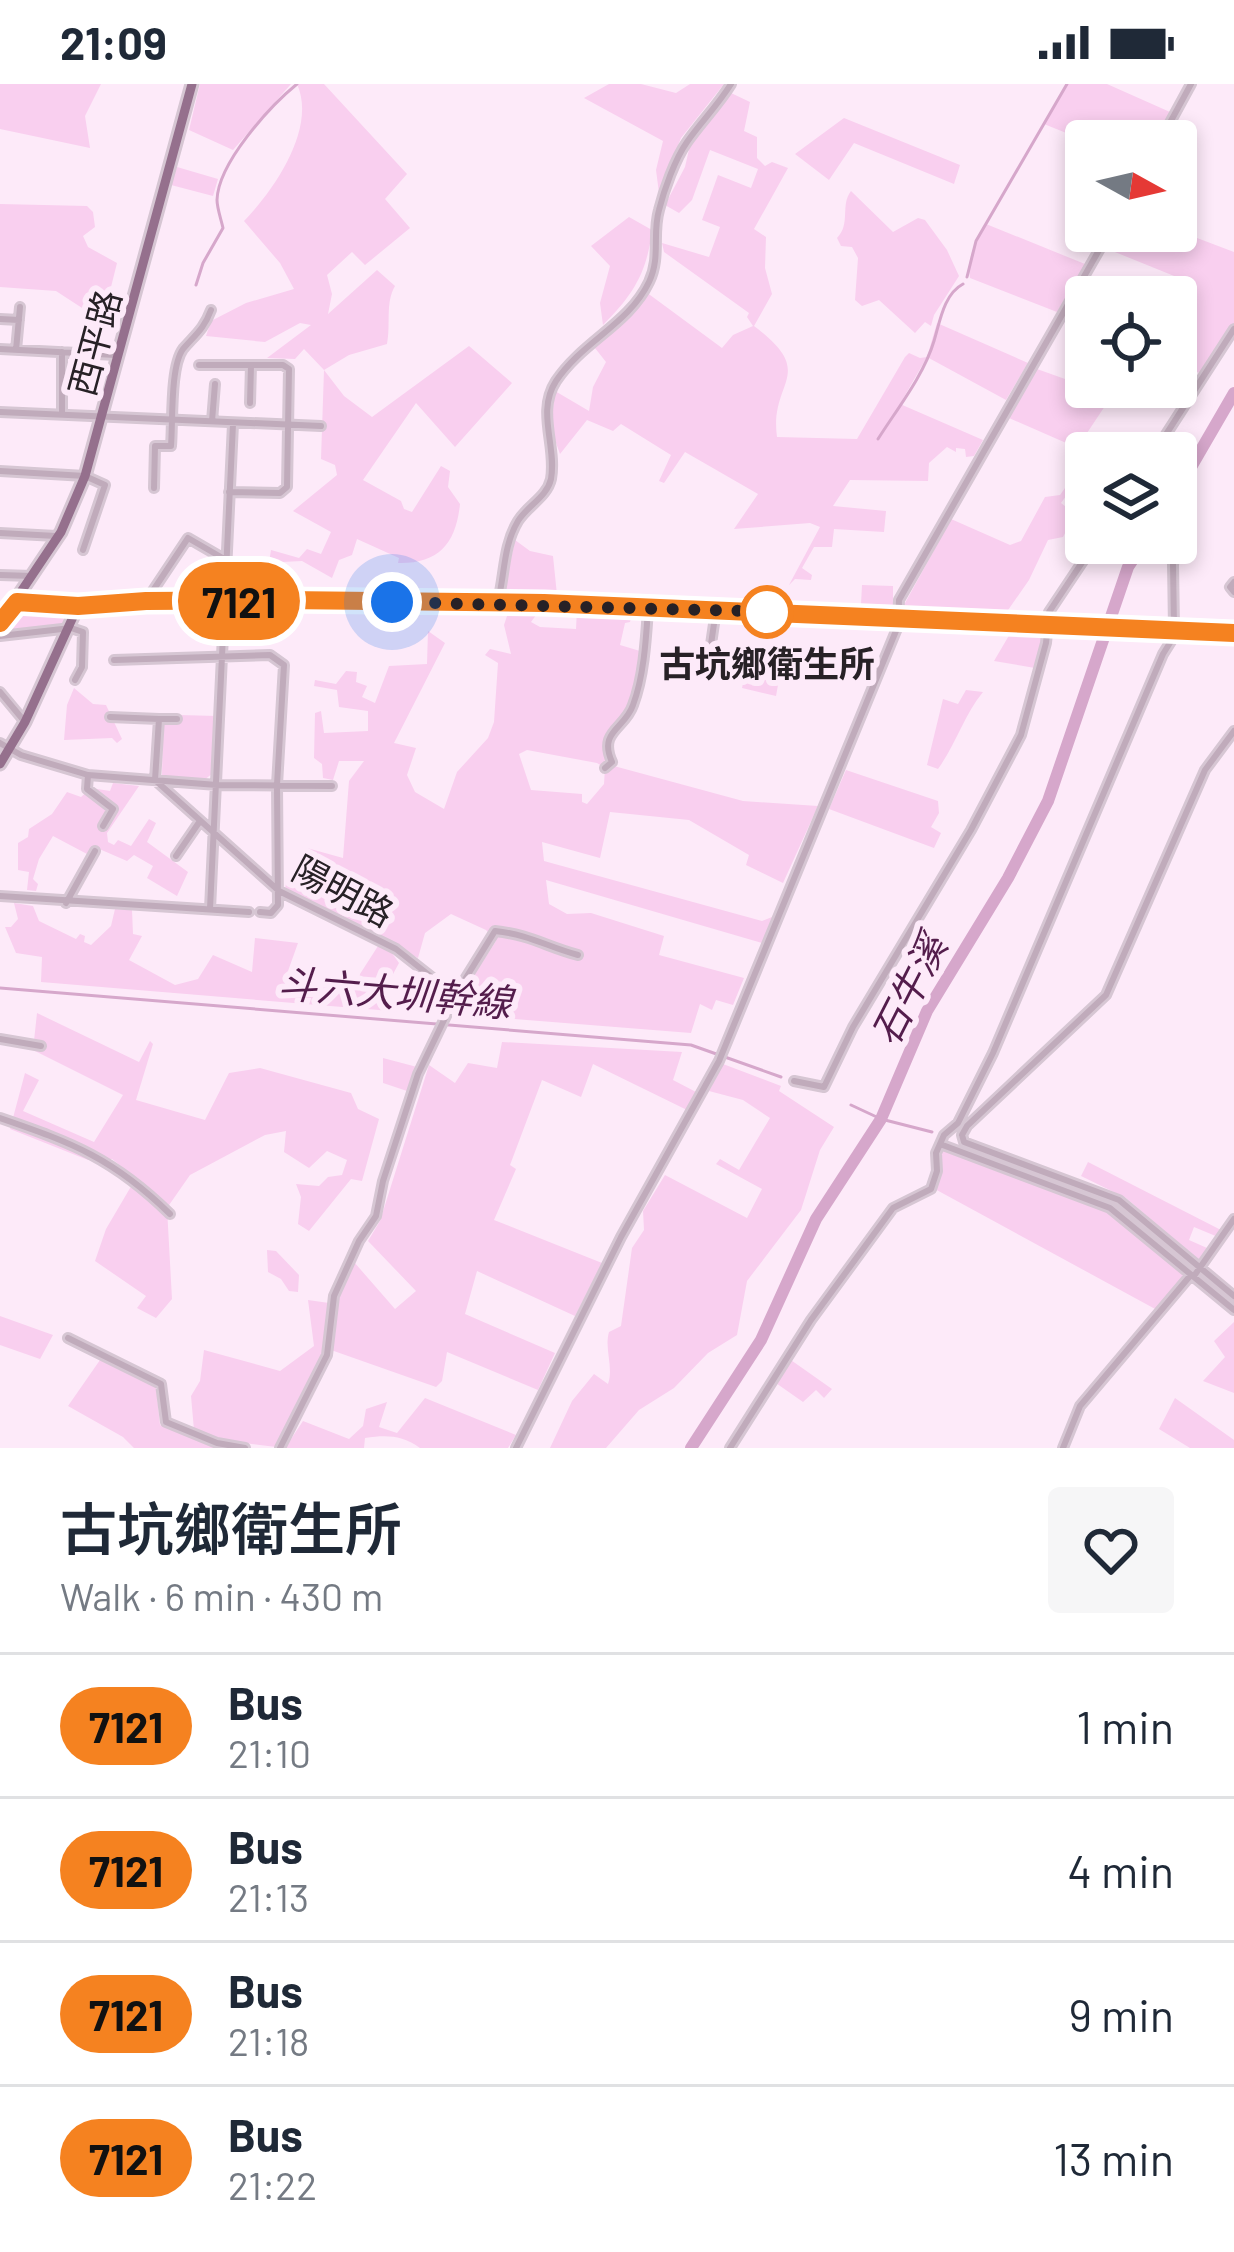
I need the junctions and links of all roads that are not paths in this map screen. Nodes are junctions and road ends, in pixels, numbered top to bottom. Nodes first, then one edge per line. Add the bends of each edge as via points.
1 (192, 84) edge
2 (731, 84) edge
3 (1191, 84) edge
4 (1171, 120) edge
5 (1098, 252) edge
6 (20, 307) dead end
7 (211, 310) dead end
8 (0, 319) edge
9 (19, 320) junction
10 (1234, 329) edge
11 (0, 350) edge
12 (16, 350) junction
13 (62, 352) junction
14 (120, 355) junction
15 (199, 365) dead end
16 (251, 365) junction
17 (214, 384) dead end
18 (250, 404) dead end
19 (0, 412) edge
20 (62, 414) junction
21 (103, 417) junction
22 (173, 420) junction
23 (212, 421) junction
24 (233, 424) junction
25 (290, 426) junction
26 (321, 426) dead end
27 (1168, 432) edge
28 (0, 471) edge
29 (85, 476) junction
30 (154, 488) dead end
31 (229, 492) junction
32 (0, 533) edge
33 (58, 536) junction
34 (83, 550) dead end
35 (226, 560) junction
36 (1081, 564) edge
37 (1173, 564) edge
38 (0, 574) edge
39 (33, 576) junction
40 (1234, 582) edge
41 (1234, 592) edge
42 (146, 601) junction
43 (226, 601) junction
44 (17, 602) junction
45 (498, 604) junction
46 (78, 606) junction
47 (648, 609) junction
48 (716, 610) junction
49 (896, 616) junction
50 (1048, 622) junction
51 (0, 623) edge
52 (71, 628) junction
53 (1171, 628) junction
54 (1234, 633) edge
55 (0, 636) edge
56 (673, 652) dead end
57 (224, 657) junction
58 (710, 658) junction
59 (115, 660) dead end
60 (743, 664) dead end
61 (75, 680) dead end
62 (0, 692) edge
63 (110, 717) dead end
64 (159, 718) junction
65 (178, 719) dead end
66 (25, 722) junction
67 (1234, 731) edge
68 (6, 745) edge
69 (0, 764) edge
70 (605, 768) dead end
71 (88, 775) junction
72 (155, 780) junction
73 (218, 785) junction
74 (277, 785) junction
75 (332, 786) dead end
76 (200, 821) junction
77 (103, 826) dead end
78 (215, 833) junction
79 (94, 851) dead end
80 (176, 856) dead end
81 (278, 891) junction
82 (0, 896) edge
83 (66, 903) junction
84 (210, 909) junction
85 (249, 912) dead end
86 (260, 912) dead end
87 (578, 955) dead end
88 (459, 989) junction
89 (0, 1039) edge
90 (41, 1046) dead end
91 (794, 1082) dead end
92 (0, 1118) edge
93 (957, 1130) junction
94 (940, 1144) junction
95 (170, 1214) dead end
96 (1234, 1220) edge
97 (1201, 1268) junction
98 (1194, 1276) junction
99 (1234, 1296) edge
100 (1234, 1310) edge
101 (68, 1338) dead end
102 (245, 1448) edge
103 (280, 1448) edge
104 (517, 1448) edge
105 (730, 1448) edge
106 (1063, 1448) edge

1 - 14 main road, 西平路
2 - 45 street via 684,146 659,206 652,278 553,386 550,482 506,547
3 - 4 street
5 - 49 street
6 - 9 street
7 - 22 street via 176,367
8 - 9 street
9 - 12 street
10 - 27 street
11 - 12 street
12 - 13 street
13 - 14 street
13 - 20 street
14 - 21 main road, 西平路
15 - 16 street
16 - 18 street
16 - 25 street via 290,369
17 - 23 street
19 - 20 street
20 - 21 street
21 - 22 street
21 - 29 main road, 西平路
22 - 23 street
22 - 30 street via 171,446 155,446
23 - 24 street
24 - 25 street
24 - 31 street
25 - 26 street
25 - 31 street via 285,489
28 - 29 street
29 - 33 main road, 西平路
29 - 34 street via 105,485
31 - 35 street
32 - 33 street
33 - 39 main road, 西平路
35 - 42 street via 188,538
35 - 43 street
36 - 50 street
37 - 53 street
38 - 39 street
39 - 44 main road, 西平路
40 - 41 street
42 - 43 main road
42 - 46 main road
43 - 45 main road
43 - 57 street
44 - 46 main road
44 - 51 main road, 西平路
45 - 47 main road
46 - 52 main road
47 - 48 main road
47 - 70 street via 633,709 612,729
48 - 49 main road
48 - 58 street
49 - 50 main road
49 - 104 street via 720,1058
50 - 53 main road
50 - 91 street via 1021,735 971,830 824,1087
52 - 55 street
52 - 61 street via 83,632
52 - 66 main road
53 - 54 main road
53 - 93 street
56 - 58 street
57 - 59 street
57 - 73 street
57 - 74 street via 270,655 284,665
58 - 60 street
62 - 66 street
63 - 64 street
64 - 65 street
64 - 72 street
66 - 68 main road
67 - 93 street via 1205,770 1106,995
68 - 69 main road
68 - 71 street
71 - 72 street
71 - 77 street via 87,788 113,809
72 - 73 street
72 - 76 street, 陽明路
73 - 74 street
73 - 78 street
74 - 75 street
74 - 81 street
76 - 78 street, 陽明路
76 - 80 street
78 - 81 street, 陽明路
78 - 84 street
79 - 83 street
81 - 86 street via 276,909
81 - 88 street, 陽明路
82 - 83 street
83 - 84 street
84 - 85 street
87 - 88 street via 533,936 494,932
88 - 103 street via 418,1074 376,1216 334,1296 327,1355
89 - 90 street
92 - 95 street via 94,1153
93 - 94 street
93 - 97 street via 964,1142 1119,1200
94 - 98 street via 1110,1208
94 - 105 street via 932,1189 893,1208
96 - 97 street
97 - 98 street
97 - 99 street
98 - 100 street
98 - 106 street via 1080,1406
101 - 102 street via 161,1384 166,1422

